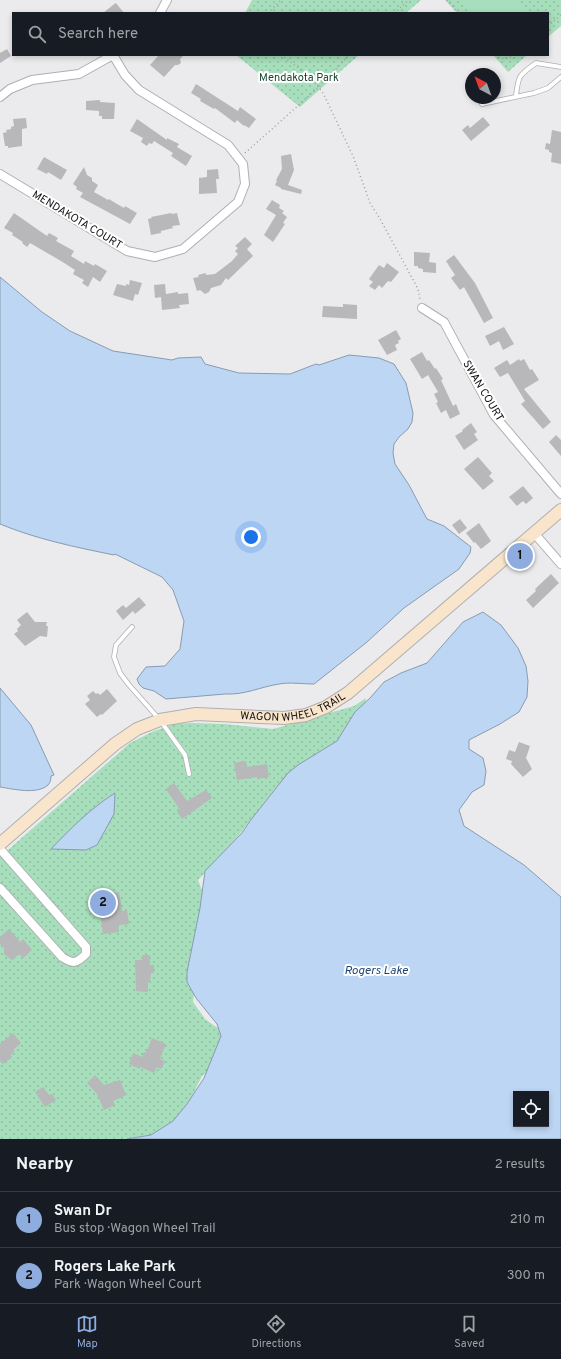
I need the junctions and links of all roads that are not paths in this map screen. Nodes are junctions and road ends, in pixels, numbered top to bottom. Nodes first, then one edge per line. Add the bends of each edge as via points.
1 (167, 0) edge
2 (161, 12) edge
3 (111, 56) edge
4 (114, 56) edge
5 (561, 67) edge
6 (561, 77) edge
7 (516, 96) junction
8 (0, 97) edge
9 (501, 100) edge
10 (0, 174) edge
11 (422, 308) road end
12 (561, 494) edge
13 (561, 510) edge
14 (534, 533) junction
15 (561, 564) edge
16 (132, 627) dead end
17 (160, 720) junction
18 (189, 774) dead end
19 (0, 844) edge
20 (0, 849) edge
21 (0, 888) edge

1 - 2 street
3 - 8 street, MENDAKOTA COURT via 79,74 32,80 10,89
4 - 10 street, MENDAKOTA COURT via 125,75 139,90 228,145 243,164 245,184 238,202 183,249 155,257 128,250
5 - 7 lane via 536,63 517,80
6 - 7 lane via 548,88
7 - 9 lane
11 - 12 street, SWAN COURT via 444,322 494,415
13 - 14 street, WAGON WHEEL TRAIL
14 - 15 street
14 - 17 street, WAGON WHEEL TRAIL via 348,693 326,707 306,715 284,718 196,714
16 - 17 lane via 116,645 114,657 124,679
17 - 18 lane via 185,755
17 - 19 street, WAGON WHEEL TRAIL via 137,729 115,744
20 - 21 street via 86,947 86,954 74,962 62,957

